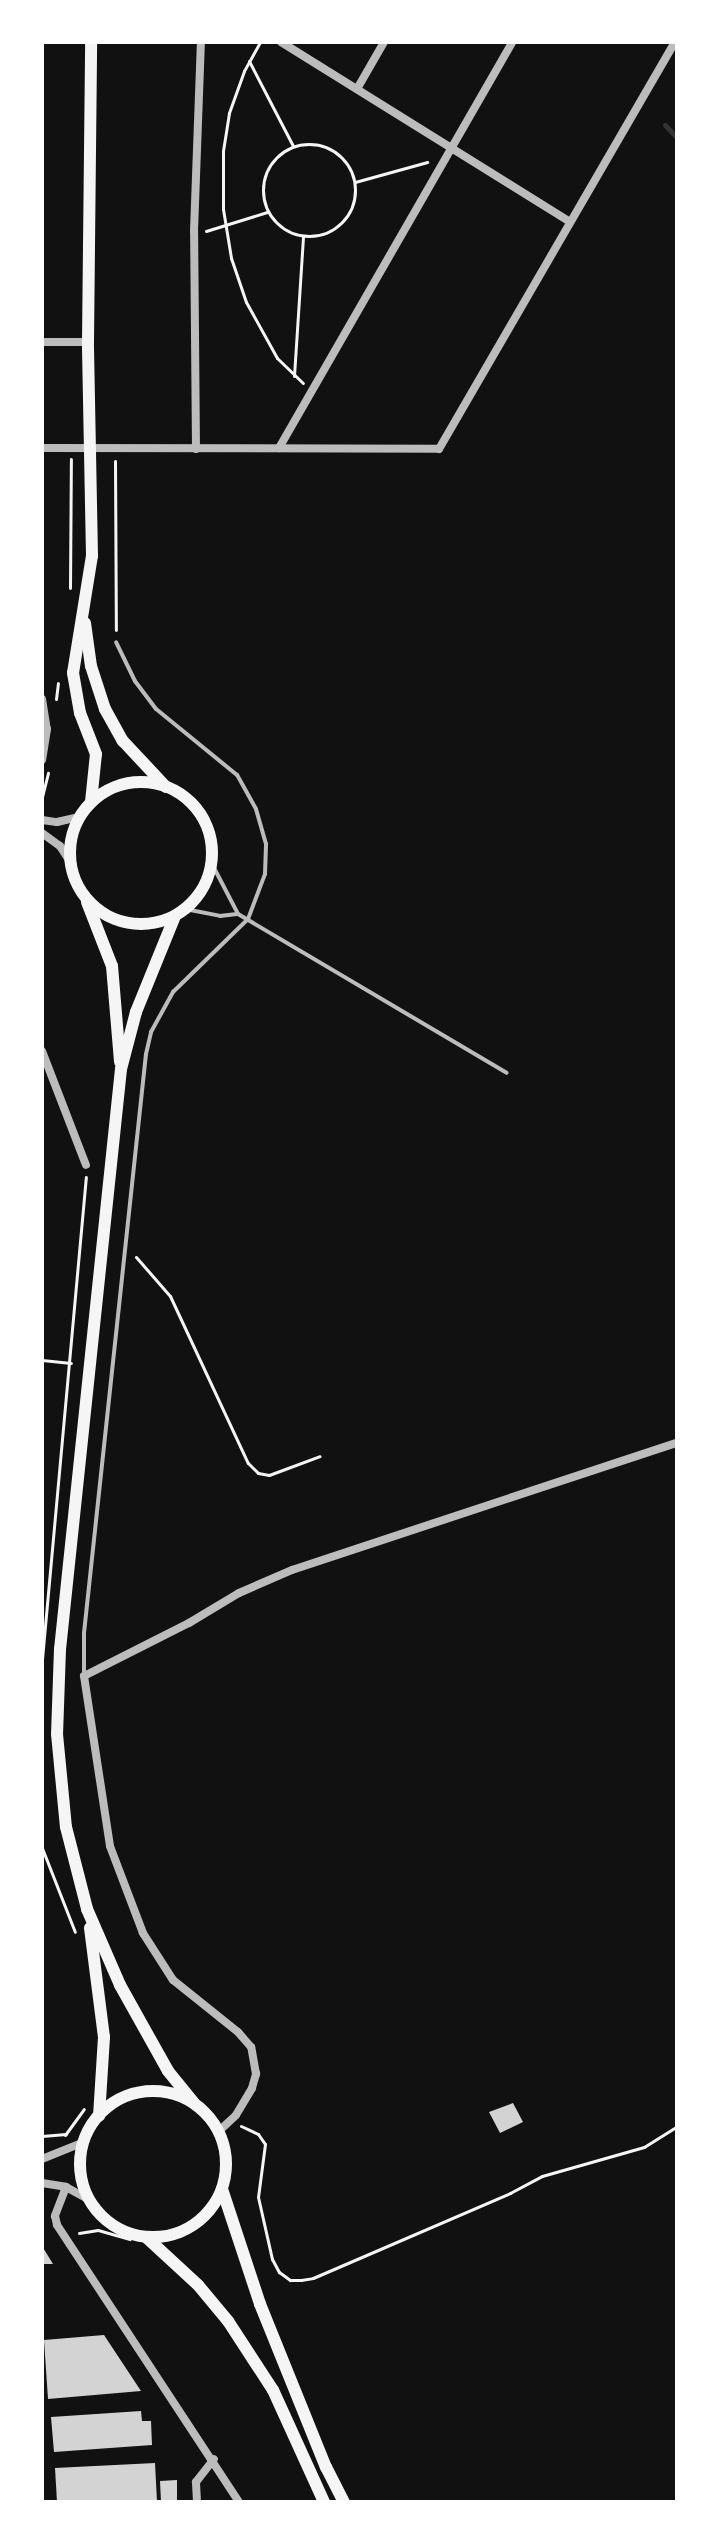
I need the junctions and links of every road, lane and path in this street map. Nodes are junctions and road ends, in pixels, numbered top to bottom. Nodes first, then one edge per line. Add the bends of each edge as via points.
1 (91, 42) edge
2 (201, 42) edge
3 (260, 42) edge
4 (281, 42) edge
5 (384, 42) edge
6 (512, 42) edge
7 (675, 42) edge
8 (249, 61) junction
9 (357, 89) junction
10 (293, 146) junction
11 (451, 148) junction
12 (446, 157) junction
13 (355, 182) junction
14 (268, 212) junction
15 (569, 221) junction
16 (225, 225) junction
17 (194, 231) junction
18 (303, 236) junction
19 (42, 342) edge
20 (88, 342) junction
21 (294, 377) junction
22 (314, 388) junction
23 (42, 448) edge
24 (72, 448) junction
25 (91, 448) junction
26 (279, 448) junction
27 (114, 449) junction
28 (196, 449) junction
29 (69, 600) dead end
30 (84, 615) junction
31 (116, 642) joint
32 (59, 681) dead end
33 (42, 699) edge
34 (55, 704) dead end
35 (46, 763) edge
36 (166, 787) junction
37 (42, 797) edge
38 (91, 802) junction
39 (79, 817) junction
40 (42, 820) edge
41 (42, 833) edge
42 (69, 860) junction
43 (212, 864) junction
44 (86, 899) junction
45 (180, 912) junction
46 (238, 914) junction
47 (248, 919) junction
48 (42, 1051) edge
49 (121, 1069) junction
50 (507, 1073) dead end
51 (86, 1165) joint
52 (125, 1247) junction
53 (42, 1360) edge
54 (71, 1364) junction
55 (91, 1367) junction
56 (677, 1443) edge
57 (320, 1456) dead end
58 (42, 1659) edge
59 (84, 1676) junction
60 (42, 1848) edge
61 (87, 1909) junction
62 (76, 1935) dead end
63 (194, 2103) junction
64 (86, 2106) dead end
65 (99, 2116) junction
66 (231, 2120) junction
67 (677, 2126) edge
68 (219, 2131) junction
69 (66, 2134) junction
70 (42, 2136) edge
71 (84, 2142) junction
72 (58, 2153) junction
73 (42, 2159) edge
74 (42, 2183) edge
75 (66, 2187) junction
76 (222, 2189) junction
77 (89, 2200) junction
78 (57, 2225) junction
79 (143, 2239) junction
80 (214, 2459) junction
81 (344, 2501) edge
82 (197, 2502) edge
83 (239, 2502) edge
84 (324, 2502) edge

1 - 20 main road
2 - 17 street
3 - 8 path
4 - 9 street
5 - 9 street
6 - 11 street
7 - 15 street
8 - 10 path
8 - 16 path via 229,113 223,151
9 - 11 street
10 - 13 path via 328,148 349,166
10 - 14 path via 279,154 266,173 263,197
11 - 12 street
11 - 15 street
12 - 13 path
12 - 22 street
13 - 18 path via 353,204 339,225
14 - 16 path
14 - 18 path via 282,228
15 - 26 street via 439,449
16 - 17 path
16 - 21 path via 246,302 267,344
17 - 28 street
18 - 21 path
19 - 20 street
20 - 25 main road
21 - 22 path
22 - 26 street
23 - 24 street
24 - 25 street
24 - 29 path
25 - 27 street
25 - 30 main road via 92,556
26 - 28 street
27 - 28 street
27 - 31 path
30 - 36 main road via 91,666 105,709 123,741
30 - 38 main road via 73,673 80,713 96,754
31 - 47 lane via 156,709 237,775 256,809 266,844 265,874
32 - 34 path
33 - 35 street
35 - 37 path
36 - 38 main road via 118,786
36 - 43 main road via 199,811 210,836
38 - 39 main road
39 - 40 street
39 - 42 main road
41 - 42 street
42 - 44 main road
43 - 45 main road via 202,889
43 - 46 lane
44 - 45 main road via 104,915 127,924 152,924
44 - 49 main road via 112,966
45 - 46 lane
45 - 49 main road via 136,1012
46 - 47 lane
47 - 50 lane
47 - 52 lane via 173,992 151,1032
48 - 51 street
49 - 55 main road
51 - 54 path
52 - 57 path via 170,1296 248,1463 269,1475
52 - 59 lane via 84,1633
53 - 54 path
54 - 55 path
54 - 58 path
55 - 61 main road via 62,1633 57,1734 66,1827
56 - 59 street via 292,1570
59 - 66 street via 110,1846 143,1933 173,1980 251,2047 256,2074 246,2101
60 - 62 path
61 - 63 main road via 120,1985 168,2071
61 - 65 main road via 104,2037
63 - 65 main road via 144,2092 120,2100
63 - 68 main road
64 - 69 path
65 - 71 main road
66 - 67 path via 258,2134 265,2144 261,2218 272,2259 290,2280 313,2278 542,2176 644,2147
66 - 68 street
68 - 76 main road via 226,2160
69 - 70 path
69 - 72 path
71 - 72 street
71 - 77 main road via 80,2172
72 - 73 street
74 - 75 street
75 - 77 street
75 - 78 street via 55,2216
76 - 79 main road via 200,2221
76 - 81 main road via 260,2304
77 - 79 main road via 113,2225
78 - 79 path via 71,2232 98,2230
78 - 80 street
79 - 84 main road via 198,2285 228,2321 273,2390
80 - 82 street via 196,2482
80 - 83 street

